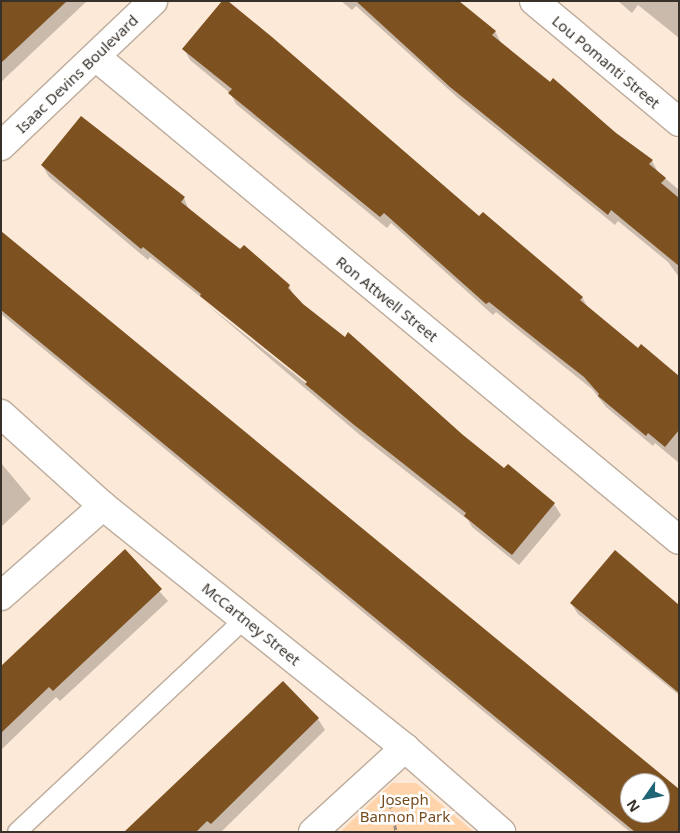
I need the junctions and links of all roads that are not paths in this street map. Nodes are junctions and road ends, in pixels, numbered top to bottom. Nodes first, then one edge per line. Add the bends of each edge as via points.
1 (153, 1) edge
2 (534, 1) edge
3 (96, 57) junction
4 (679, 122) edge
5 (1, 146) edge
6 (1, 414) edge
7 (103, 506) junction
8 (679, 540) edge
9 (1, 596) edge
10 (244, 619) junction
11 (405, 748) junction
12 (17, 832) edge
13 (313, 832) edge
14 (501, 832) edge

1 - 3 street, Isaac Devins Boulevard
2 - 4 street, Lou Pomanti Street
3 - 5 street, Isaac Devins Boulevard
3 - 8 street, Ron Attwell Street
6 - 7 street, McCartney Street
7 - 9 street
7 - 10 street, McCartney Street
10 - 11 street, McCartney Street
10 - 12 lane
11 - 13 street
11 - 14 street, McCartney Street

